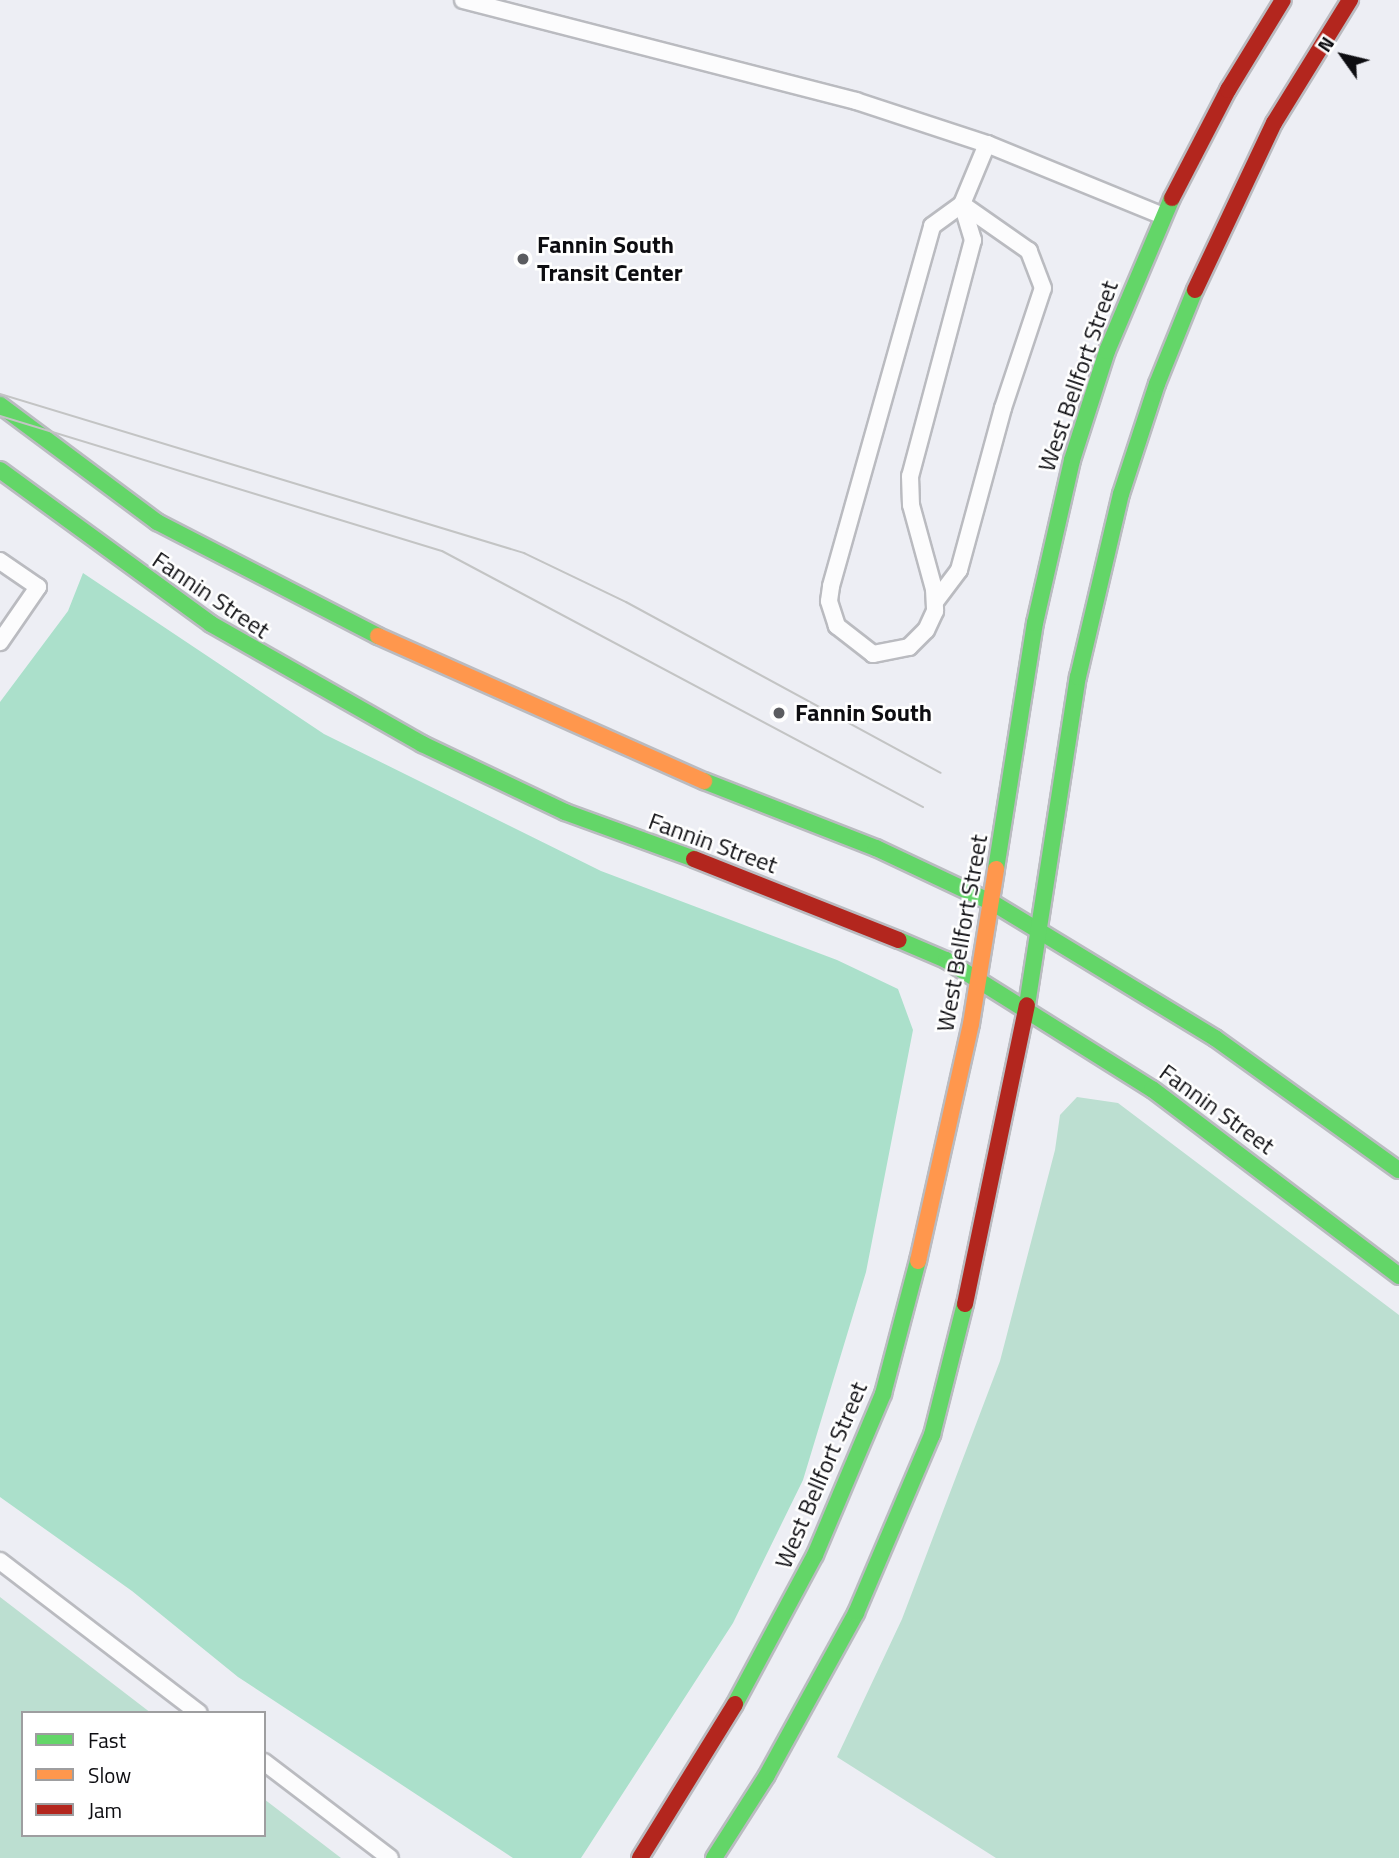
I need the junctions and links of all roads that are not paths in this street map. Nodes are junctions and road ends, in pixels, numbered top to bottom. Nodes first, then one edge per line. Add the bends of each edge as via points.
1 (463, 0) edge
2 (1283, 0) edge
3 (1350, 0) edge
4 (987, 144) junction
5 (962, 204) junction
6 (1163, 216) junction
7 (1183, 226) dead end
8 (0, 405) edge
9 (0, 470) edge
10 (0, 561) edge
11 (935, 602) junction
12 (0, 642) edge
13 (993, 903) junction
14 (1041, 930) junction
15 (980, 980) junction
16 (1027, 1008) junction
17 (1399, 1170) edge
18 (1399, 1276) edge
19 (0, 1561) edge
20 (196, 1711) edge
21 (266, 1764) edge
22 (390, 1858) edge
23 (640, 1858) edge
24 (714, 1858) edge

1 - 4 lane via 856,101
2 - 6 main road, West Bellfort Street via 1228,90
3 - 14 main road via 1209,239 1142,425 1105,555 1078,677
4 - 5 lane
4 - 6 lane
5 - 11 lane via 973,240 910,476 911,505
5 - 11 lane via 1029,251 1043,288 1003,408 959,570
5 - 11 lane via 932,226 829,601 844,635 873,654 885,654 918,640 931,621
6 - 7 main road
6 - 13 main road, West Bellfort Street via 1107,351 1059,508 1030,650
8 - 13 main road, Fannin Street via 157,522 333,615 641,757 877,848
9 - 15 main road, Fannin Street via 211,624 422,744 565,812 867,924
10 - 12 lane via 38,587
13 - 14 main road, Fannin Street
13 - 15 main road, West Bellfort Street
14 - 16 main road
14 - 17 main road, Fannin Street via 1215,1038
15 - 16 main road, Fannin Street
15 - 23 main road, West Bellfort Street via 939,1178 883,1394 815,1555 714,1744
16 - 18 main road, Fannin Street via 1211,1131
16 - 24 main road via 981,1243 932,1435 856,1613 767,1775
19 - 20 lane
21 - 22 lane

